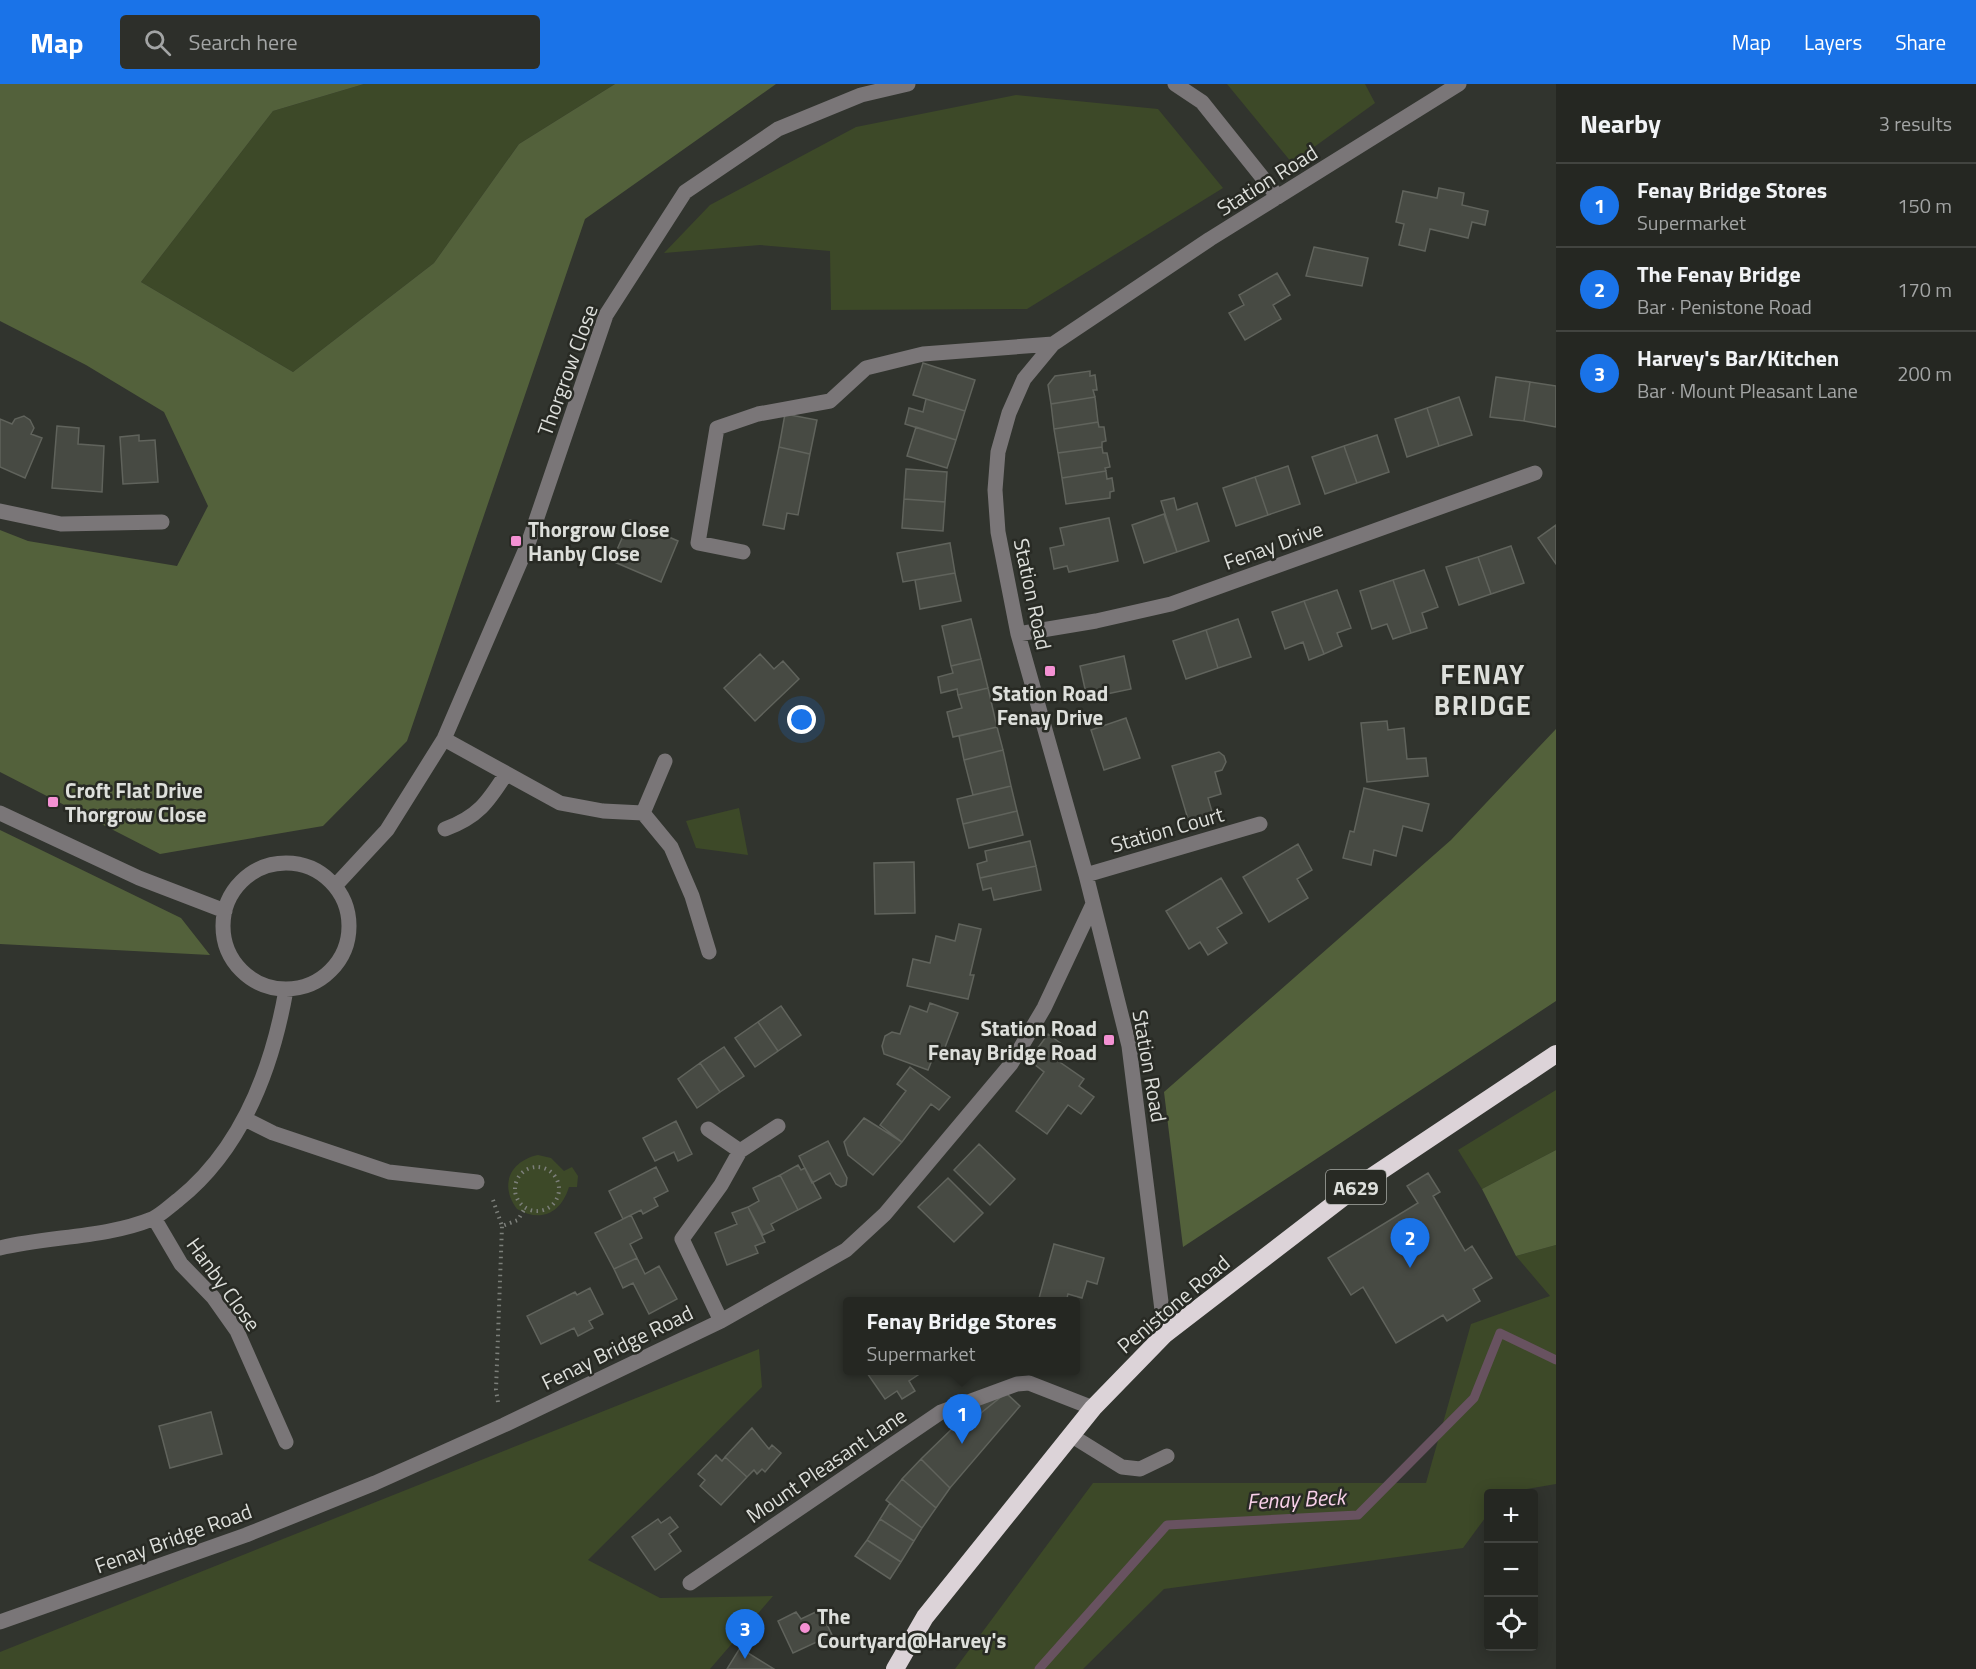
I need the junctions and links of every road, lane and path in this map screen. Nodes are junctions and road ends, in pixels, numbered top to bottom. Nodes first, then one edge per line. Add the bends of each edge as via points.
1 (908, 84) edge
2 (1175, 84) edge
3 (1459, 84) edge
4 (1278, 197) junction
5 (1053, 344) junction
6 (1534, 473) dead end
7 (0, 511) edge
8 (162, 522) dead end
9 (743, 552) dead end
10 (1018, 634) junction
11 (444, 739) junction
12 (665, 761) dead end
13 (506, 774) junction
14 (0, 813) edge
15 (643, 813) junction
16 (1260, 824) dead end
17 (445, 829) dead end
18 (1086, 875) junction
19 (335, 886) junction
20 (1093, 904) junction
21 (225, 911) junction
22 (709, 952) dead end
23 (286, 990) junction
24 (1556, 1054) edge
25 (245, 1119) junction
26 (778, 1126) dead end
27 (708, 1129) dead end
28 (740, 1151) junction
29 (477, 1182) joint
30 (525, 1208) junction
31 (154, 1218) junction
32 (502, 1226) junction
33 (0, 1248) edge
34 (721, 1321) junction
35 (1165, 1334) junction
36 (1093, 1408) junction
37 (504, 1425) junction
38 (1072, 1436) junction
39 (285, 1443) dead end
40 (1167, 1456) dead end
41 (690, 1583) dead end
42 (0, 1622) edge
43 (896, 1669) edge

1 - 11 street, Thorgrow Close via 861,95 778,129 685,192 606,315 528,544
2 - 4 street via 1202,102
3 - 4 street, Station Road
4 - 5 street, Station Road
5 - 9 street via 923,354 866,368 830,401 758,414 717,428 698,543
5 - 10 street, Station Road via 1024,379 998,453 998,532
6 - 10 street, Fenay Drive via 1171,604
7 - 8 street via 60,524
10 - 18 street, Station Road
11 - 13 street
11 - 19 street, Thorgrow Close via 387,830
12 - 15 street
13 - 15 street via 560,803
13 - 17 street via 487,803 466,822
14 - 21 street via 139,878
15 - 22 street via 671,847 692,896
16 - 18 street, Station Court
18 - 20 street, Station Road
19 - 21 street via 303,864 263,867 232,892
19 - 23 street via 346,904 350,924 347,944 338,963 324,978 306,987
20 - 34 street, Fenay Bridge Road via 1044,1008 1011,1064 885,1214 846,1250
20 - 35 street, Station Road via 1129,1046
21 - 23 street via 226,949 236,965 267,987
23 - 25 street via 279,1031 263,1083
24 - 35 highway, Penistone Road / A629 via 1355,1188
25 - 29 street via 273,1133 389,1172
25 - 31 street via 199,1183
26 - 28 street
27 - 28 street
28 - 34 street via 682,1239
29 - 32 path via 491,1196
30 - 30 path via 515,1193 520,1174 529,1168 549,1170 559,1187 552,1205 543,1210
30 - 32 path via 518,1220
31 - 33 street via 111,1230
31 - 39 street, Hanby Close via 180,1264 213,1297 237,1331
32 - 37 path via 496,1390
34 - 37 street, Fenay Bridge Road
35 - 36 highway, Penistone Road / A629
36 - 38 highway, Penistone Road / A629
36 - 41 street, Mount Pleasant Lane via 1029,1383 941,1412
37 - 42 street, Fenay Bridge Road via 246,1535
38 - 40 street via 1122,1467 1140,1469
38 - 43 highway, Penistone Road / A629 via 925,1617

